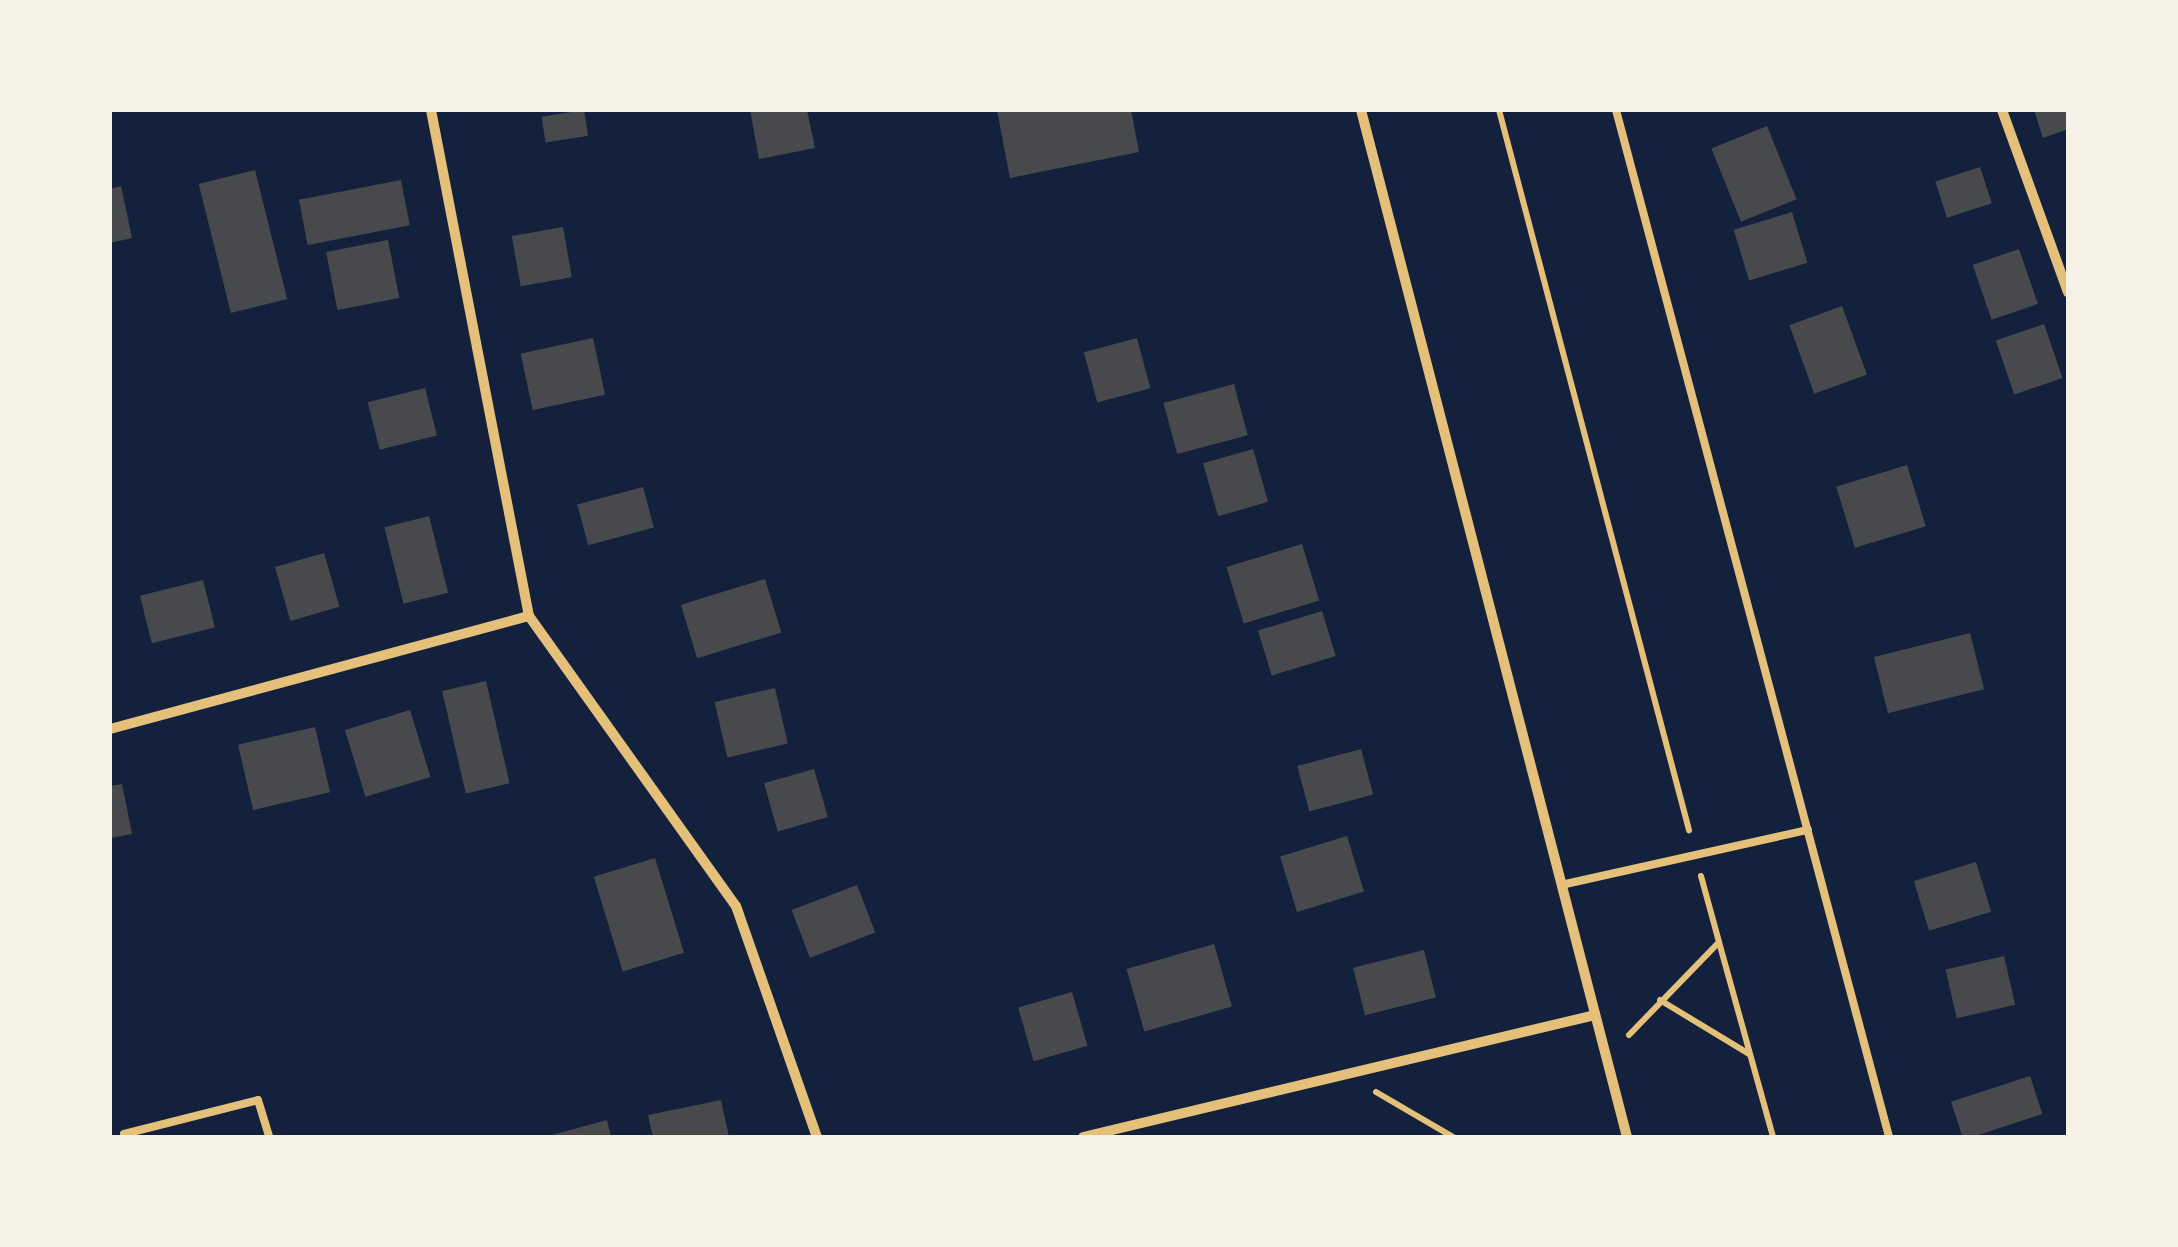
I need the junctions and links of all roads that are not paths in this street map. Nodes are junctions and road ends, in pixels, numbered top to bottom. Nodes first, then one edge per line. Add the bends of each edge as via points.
1 (431, 110) edge
2 (1361, 110) edge
3 (1616, 110) edge
4 (2002, 110) edge
5 (2068, 292) edge
6 (529, 616) junction
7 (110, 729) edge
8 (1808, 830) junction
9 (1561, 885) junction
10 (1595, 1015) junction
11 (124, 1134) dead end
12 (269, 1137) edge
13 (817, 1137) edge
14 (1083, 1137) edge
15 (1627, 1137) edge
16 (1890, 1137) edge

1 - 6 street
2 - 9 street
3 - 8 lane
4 - 5 street
6 - 7 street
6 - 13 street via 736,906
8 - 9 lane
8 - 16 lane
9 - 10 street
10 - 14 street
10 - 15 street
11 - 12 lane via 258,1100

